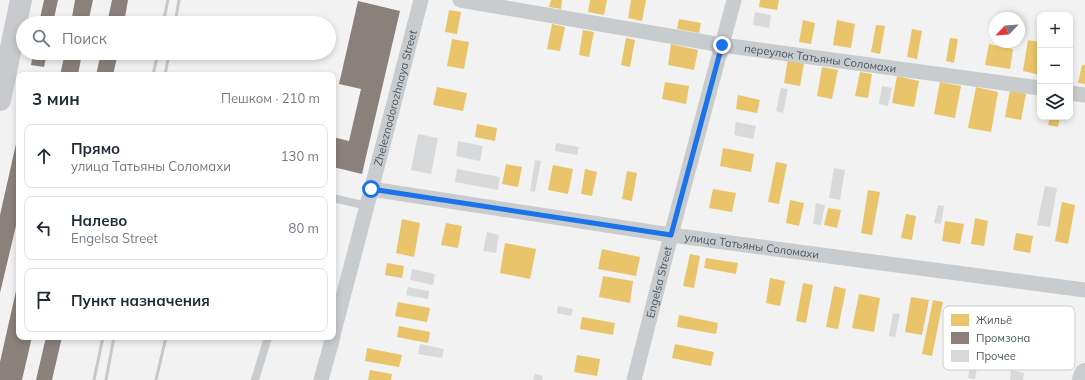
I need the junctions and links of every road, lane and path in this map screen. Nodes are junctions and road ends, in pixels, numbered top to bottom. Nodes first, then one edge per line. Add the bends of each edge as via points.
1 (21, 0) edge
2 (421, 0) edge
3 (460, 0) edge
4 (734, 0) edge
5 (18, 16) edge
6 (16, 24) edge
7 (722, 45) junction
8 (1037, 88) edge
9 (1073, 93) edge
10 (1085, 95) edge
11 (0, 100) edge
12 (371, 189) junction
13 (336, 199) edge
14 (367, 206) junction
15 (671, 235) junction
16 (1085, 290) edge
17 (336, 325) edge
18 (267, 340) edge
19 (332, 340) edge
20 (1085, 374) edge
21 (255, 380) edge
22 (321, 380) edge
23 (634, 380) edge
24 (1083, 380) edge

1 - 5 main road
2 - 12 street, Zheleznodorozhnaya Street
3 - 7 street, переулок Татьяны Соломахи
4 - 7 street, Engelsa Street
6 - 11 main road
7 - 8 street, переулок Татьяны Соломахи
7 - 15 street, Engelsa Street
9 - 10 street
12 - 14 street, Zheleznodorozhnaya Street
12 - 15 street, улица Татьяны Соломахи
13 - 14 lane
14 - 17 street, Zheleznodorozhnaya Street
15 - 16 street, улица Татьяны Соломахи
15 - 23 street, Engelsa Street
18 - 21 lane
19 - 22 street, Zheleznodorozhnaya Street
20 - 24 main road

